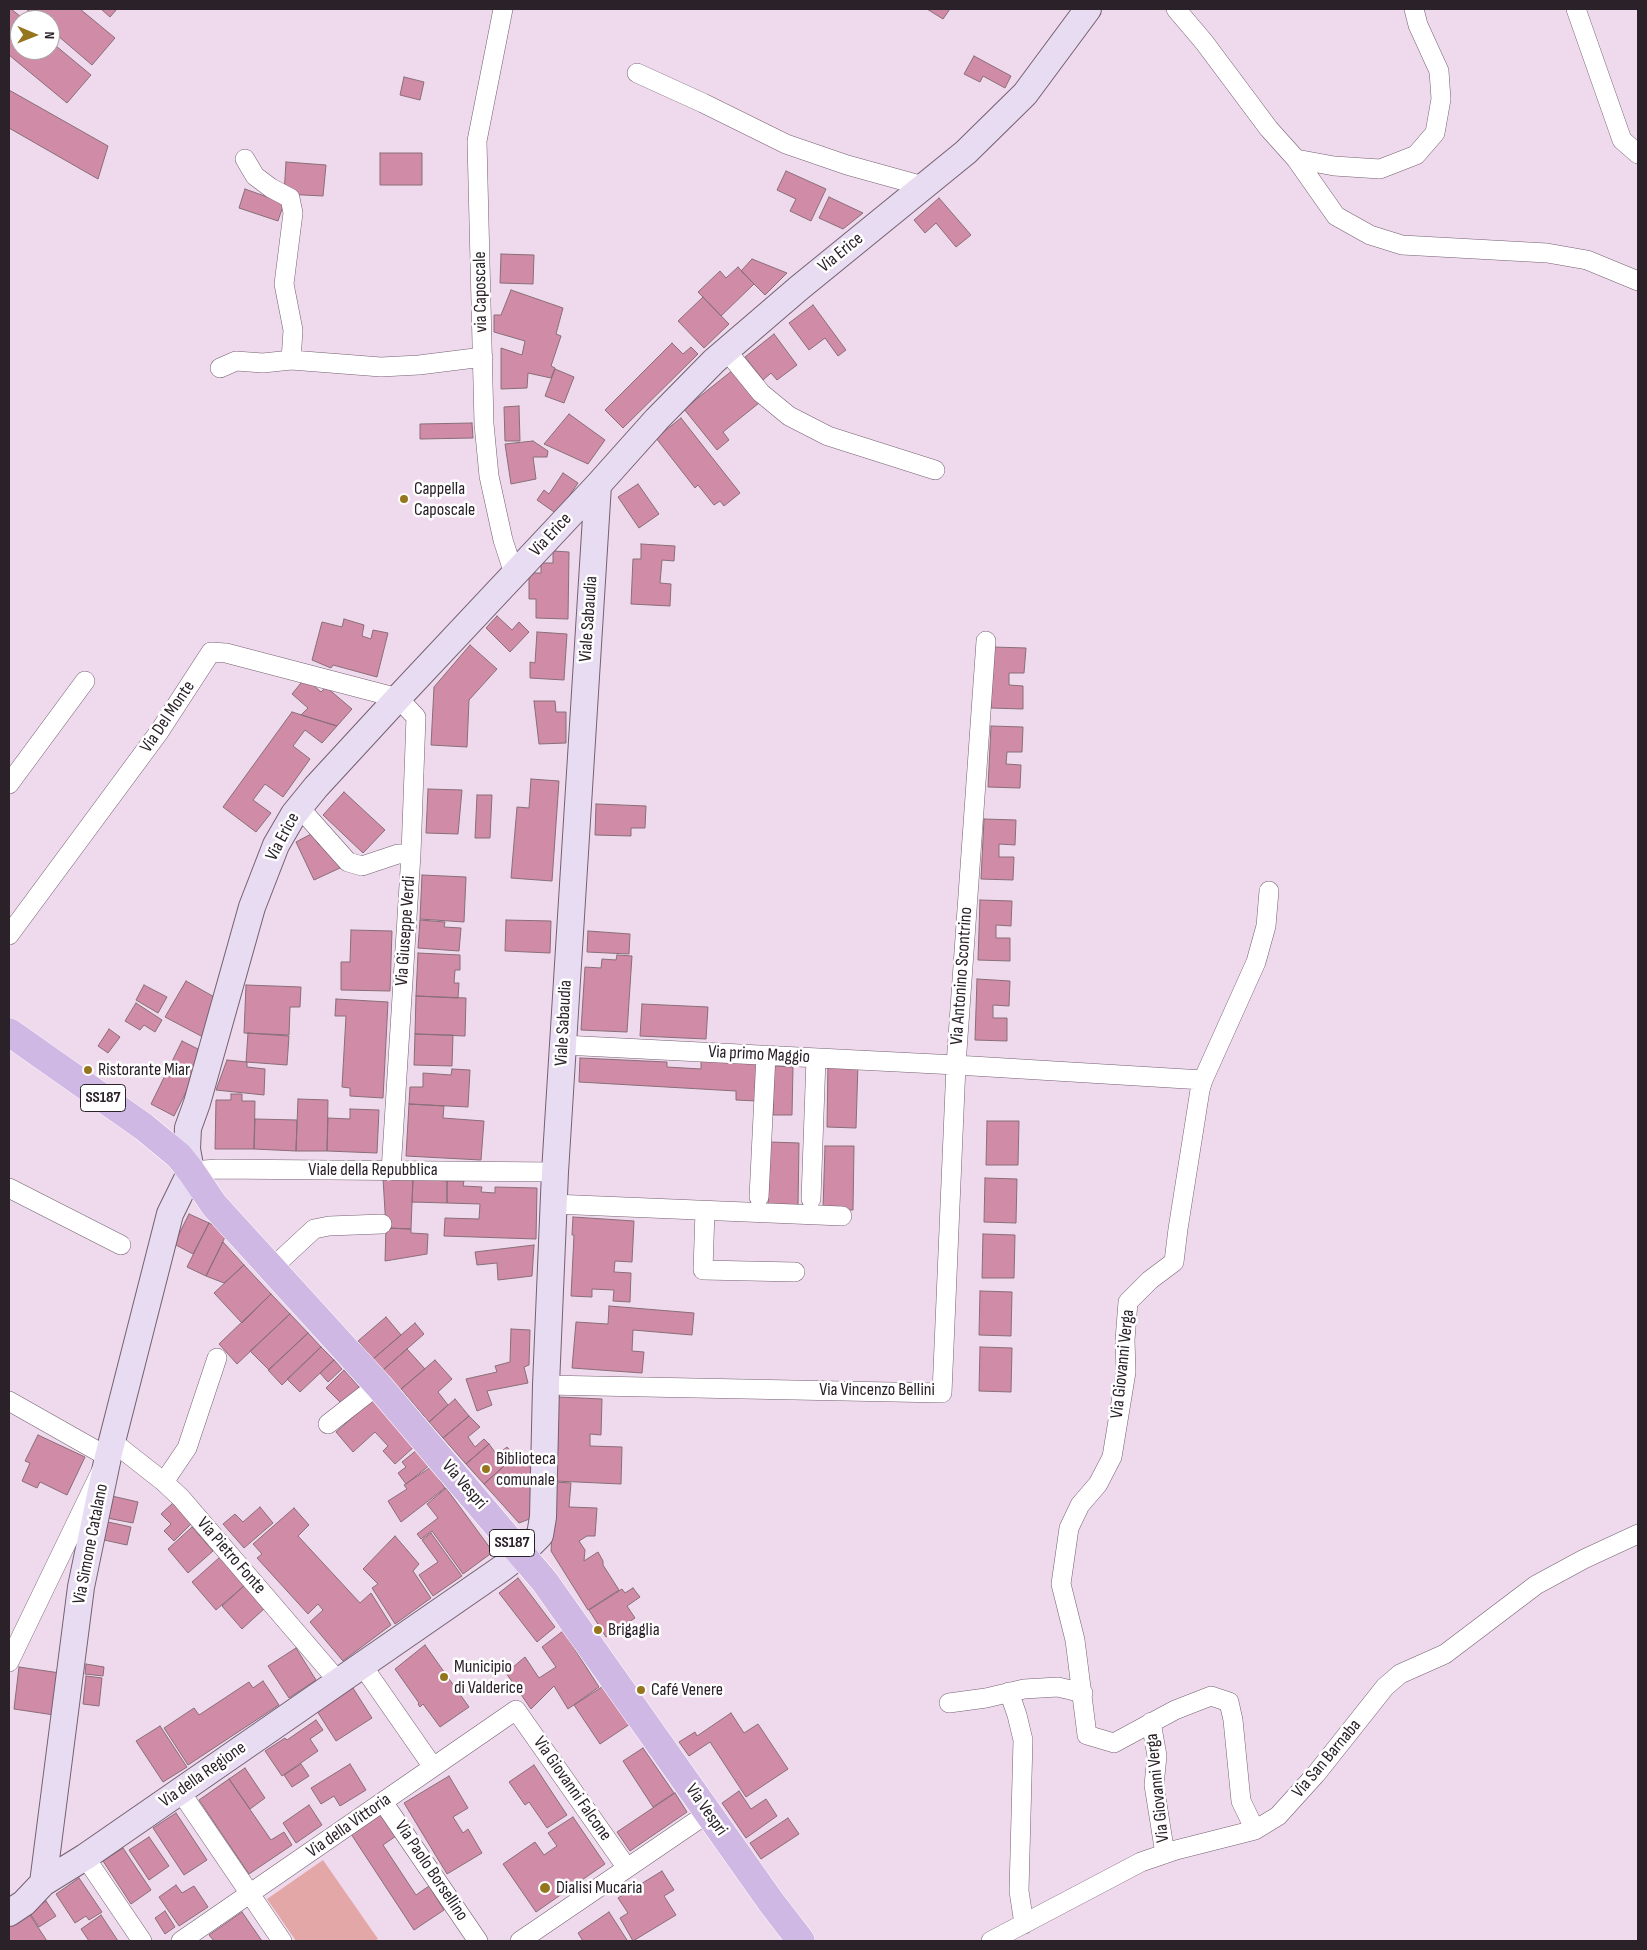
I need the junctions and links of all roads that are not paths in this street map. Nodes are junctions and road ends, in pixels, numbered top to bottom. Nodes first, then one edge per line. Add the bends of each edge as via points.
1 (503, 9) edge
2 (1088, 9) edge
3 (1176, 9) edge
4 (1187, 9) edge
5 (1414, 9) edge
6 (1576, 9) edge
7 (1204, 42) junction
8 (638, 73) dead end
9 (1638, 154) edge
10 (245, 159) dead end
11 (1296, 159) junction
12 (1334, 166) junction
13 (923, 186) junction
14 (1325, 202) junction
15 (1638, 281) edge
16 (726, 350) junction
17 (483, 357) junction
18 (291, 360) junction
19 (220, 368) dead end
20 (935, 470) dead end
21 (598, 485) junction
22 (514, 574) junction
23 (986, 641) dead end
24 (85, 680) dead end
25 (398, 698) junction
26 (9, 784) edge
27 (299, 807) junction
28 (411, 854) junction
29 (1269, 891) dead end
30 (9, 935) edge
31 (9, 1032) edge
32 (562, 1045) junction
33 (766, 1055) junction
34 (816, 1058) junction
35 (956, 1065) junction
36 (1203, 1080) junction
37 (188, 1128) junction
38 (160, 1139) junction
39 (391, 1170) junction
40 (191, 1171) junction
41 (555, 1172) junction
42 (9, 1188) edge
43 (759, 1197) dead end
44 (811, 1199) dead end
45 (554, 1204) junction
46 (705, 1211) junction
47 (842, 1216) dead end
48 (382, 1224) dead end
49 (121, 1245) dead end
50 (271, 1269) junction
51 (795, 1272) dead end
52 (217, 1358) dead end
53 (378, 1385) junction
54 (546, 1385) junction
55 (9, 1401) edge
56 (328, 1424) dead end
57 (110, 1450) junction
58 (164, 1482) junction
59 (1638, 1534) edge
60 (521, 1554) junction
61 (9, 1662) edge
62 (362, 1665) junction
63 (338, 1682) junction
64 (1009, 1692) junction
65 (1082, 1693) junction
66 (949, 1702) dead end
67 (516, 1710) joint
68 (1151, 1722) junction
69 (433, 1767) junction
70 (180, 1791) junction
71 (383, 1802) junction
72 (708, 1813) junction
73 (1255, 1830) junction
74 (1165, 1854) junction
75 (86, 1857) junction
76 (627, 1868) junction
77 (43, 1883) junction
78 (250, 1894) junction
79 (9, 1913) edge
80 (1024, 1924) junction
81 (142, 1941) edge
82 (181, 1941) edge
83 (282, 1941) edge
84 (478, 1941) edge
85 (520, 1941) edge
86 (801, 1941) edge
87 (991, 1941) edge

1 - 17 street, via Caposcale via 477,140
2 - 13 street, Via Erice via 1025,94 966,152
3 - 7 street
4 - 7 street
5 - 12 street via 1439,71 1441,98 1435,133 1416,155 1380,169
6 - 9 street via 1622,140
7 - 11 street via 1269,129
8 - 13 street via 786,144
10 - 18 street via 256,176 290,198 293,213 284,284 293,330
11 - 12 street
11 - 14 street
12 - 14 street
13 - 16 street, Via Erice
14 - 15 street via 1336,216 1370,235 1402,245 1547,253 1587,260
16 - 20 street via 762,393 789,416 828,436
16 - 21 street, Via Erice via 657,419
17 - 18 street via 381,366
17 - 22 street, via Caposcale via 489,476
18 - 19 street via 236,361
21 - 22 street, Via Erice
21 - 32 street, Viale Sabaudia
22 - 25 street, Via Erice
23 - 35 street, Via Antonino Scontrino
24 - 26 street
25 - 27 street, Via Erice
25 - 28 street, Via Giuseppe Verdi via 416,717
25 - 30 street, Via Del Monte via 226,653 211,652 159,732
27 - 28 street via 348,862 362,866 398,854
27 - 37 street, Via Erice via 276,845 252,907 198,1103
28 - 39 street, Via Giuseppe Verdi
29 - 36 street, Via Giovanni Verga via 1266,926 1256,962
31 - 38 main road, SS187
32 - 33 street, Via primo Maggio
32 - 41 street, Viale Sabaudia
33 - 34 street, Via primo Maggio
33 - 43 street
34 - 35 street, Via primo Maggio
34 - 44 street
35 - 36 street, Via Antonino Scontrino
35 - 54 street, Via Vincenzo Bellini via 942,1393
36 - 65 street, Via Giovanni Verga via 1174,1262 1128,1302 1126,1372 1112,1457 1098,1484 1080,1505 1069,1528 1060,1584 1075,1640
37 - 38 street
37 - 40 street, Via Erice
38 - 40 main road, SS187
39 - 40 street, Viale della Repubblica
39 - 41 street, Viale della Repubblica
40 - 50 main road, Via Vespri / SS187 via 214,1205
40 - 57 street, Via Simone Catalano via 170,1214
41 - 45 street, Viale Sabaudia
42 - 49 street
45 - 46 street
45 - 54 street, Viale Sabaudia
46 - 47 street
46 - 51 street via 704,1270
48 - 50 street via 314,1229
50 - 53 main road, Via Vespri / SS187
52 - 58 street via 187,1448
53 - 56 street
53 - 60 main road, Via Vespri / SS187
54 - 60 street, Viale Sabaudia via 543,1517 540,1535
55 - 57 street, Via Pietro Fonte
57 - 58 street, Via Pietro Fonte
57 - 61 street
57 - 77 street, Via Simone Catalano via 81,1587
58 - 63 street, Via Pietro Fonte
59 - 73 street, Via San Barnaba via 1536,1585 1445,1654 1400,1674 1385,1687 1278,1816
60 - 62 street, Via della Regione
60 - 72 main road, Via Vespri / SS187
62 - 63 street, Via della Regione
62 - 69 street
63 - 70 street, Via della Regione
64 - 65 street via 1058,1687
64 - 66 street
64 - 80 street via 1023,1740 1019,1891
65 - 68 street, Via Giovanni Verga via 1088,1735 1114,1743
67 - 69 street, Via della Vittoria
67 - 76 street, Via Giovanni Falcone
68 - 73 street, Via Giovanni Verga via 1211,1696 1229,1702 1241,1801
68 - 74 street, Via Giovanni Verga via 1157,1756 1154,1785
69 - 71 street, Via della Vittoria
70 - 75 street, Via della Regione
70 - 78 street
71 - 78 street, Via della Vittoria
71 - 84 street, Via Paolo Borsellino
72 - 76 street
72 - 86 main road, Via Vespri / SS187
73 - 74 street, Via San Barnaba
74 - 80 street, Via San Barnaba via 1141,1862
75 - 77 street, Via della Regione
75 - 81 street
76 - 85 street
77 - 79 street
78 - 82 street, Via della Vittoria
78 - 83 street
80 - 87 street, Via San Barnaba

